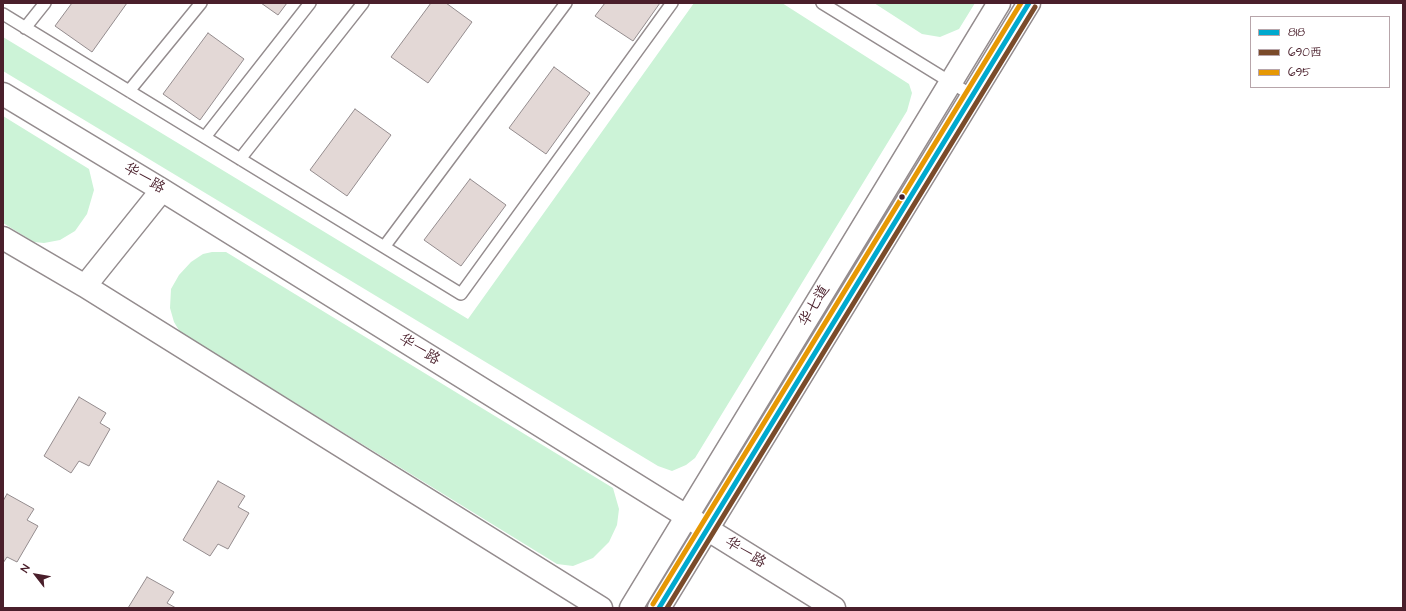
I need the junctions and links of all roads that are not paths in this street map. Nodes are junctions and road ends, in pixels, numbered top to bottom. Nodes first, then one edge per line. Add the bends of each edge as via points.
1 (45, 3) edge
2 (201, 3) edge
3 (310, 3) edge
4 (363, 3) edge
5 (566, 3) edge
6 (672, 3) edge
7 (822, 3) edge
8 (998, 3) edge
9 (1030, 3) edge
10 (3, 14) edge
11 (25, 28) junction
12 (950, 82) junction
13 (129, 91) junction
14 (3, 94) edge
15 (973, 96) junction
16 (205, 137) junction
17 (240, 159) junction
18 (162, 190) junction
19 (3, 238) edge
20 (384, 247) junction
21 (85, 286) junction
22 (686, 518) junction
23 (707, 530) junction
24 (601, 608) edge
25 (631, 608) edge
26 (659, 608) edge
27 (834, 608) edge

1 - 11 lane
2 - 13 lane
3 - 16 lane
4 - 17 lane
5 - 20 lane
6 - 20 lane via 461,294
7 - 12 lane
8 - 12 street, 华七道
9 - 15 street, 华七道
10 - 11 lane
11 - 13 lane
12 - 15 lane
12 - 22 street, 华七道
13 - 16 lane
14 - 18 street, 华一路
15 - 23 street, 华七道
16 - 17 lane
17 - 20 lane
18 - 21 street
18 - 22 street, 华一路
19 - 21 street
21 - 24 street
22 - 23 street, 华一路
22 - 25 street, 华七道
23 - 26 street, 华七道
23 - 27 street, 华一路

